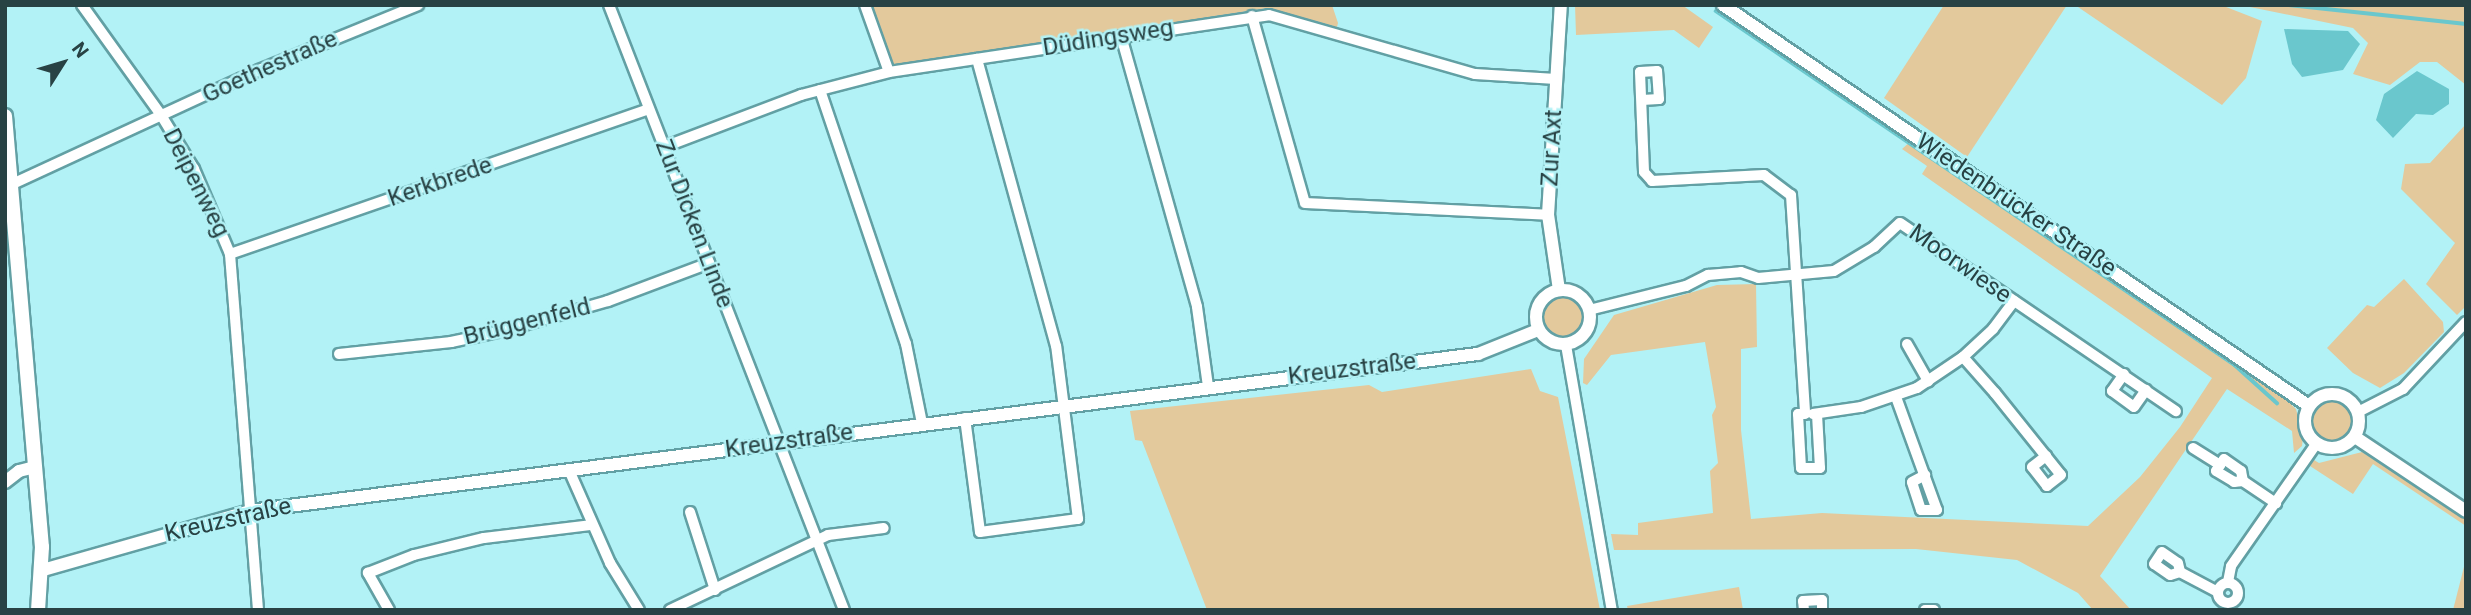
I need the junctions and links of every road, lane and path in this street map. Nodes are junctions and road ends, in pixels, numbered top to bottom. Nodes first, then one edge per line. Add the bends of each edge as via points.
1 (82, 5) edge
2 (418, 5) edge
3 (609, 5) edge
4 (865, 5) edge
5 (1561, 5) edge
6 (1723, 5) edge
7 (1251, 16) junction
8 (1121, 36) junction
9 (977, 59) junction
10 (889, 72) junction
11 (1556, 79) junction
12 (820, 90) junction
13 (1642, 100) dead end
14 (649, 109) junction
15 (162, 115) junction
16 (5, 116) edge
17 (664, 147) junction
18 (8, 186) edge
19 (1548, 215) junction
20 (230, 254) junction
21 (709, 263) junction
22 (1796, 275) junction
23 (1559, 290) junction
24 (2014, 301) junction
25 (1590, 310) junction
26 (2466, 322) edge
27 (1538, 330) junction
28 (1907, 344) dead end
29 (1566, 345) junction
30 (339, 354) dead end
31 (1963, 357) junction
32 (2124, 374) junction
33 (1928, 381) junction
34 (1208, 386) junction
35 (2146, 390) junction
36 (1896, 397) junction
37 (1064, 404) junction
38 (2309, 406) junction
39 (2176, 411) dead end
40 (2358, 412) junction
41 (1805, 414) junction
42 (1817, 414) junction
43 (965, 418) junction
44 (922, 424) junction
45 (2355, 436) junction
46 (779, 443) junction
47 (2316, 444) junction
48 (2193, 448) dead end
49 (2046, 456) dead end
50 (35, 467) junction
51 (569, 470) junction
52 (1925, 475) dead end
53 (5, 482) edge
54 (2276, 503) junction
55 (250, 510) junction
56 (2466, 511) edge
57 (690, 512) dead end
58 (592, 525) junction
59 (884, 528) dead end
60 (815, 541) junction
61 (43, 570) junction
62 (2180, 572) dead end
63 (2228, 582) junction
64 (715, 590) junction
65 (2218, 592) junction
66 (2225, 606) edge
67 (38, 610) edge
68 (258, 610) edge
69 (388, 610) edge
70 (639, 610) edge
71 (670, 610) edge
72 (844, 610) edge
73 (1612, 610) edge
74 (1804, 610) edge
75 (1822, 610) edge
76 (1925, 610) edge
77 (1934, 610) edge

1 - 15 street, Deipenweg
2 - 15 street, Goethestraße
3 - 14 street, Zur Dicken Linde
4 - 10 street
5 - 11 street, Zur Axt
6 - 38 street, Wiedenbrücker Straße
7 - 8 street, Düdingsweg
7 - 11 street, Düdingsweg via 1279,16 1475,74
7 - 19 street via 1305,203
8 - 9 street, Düdingsweg
8 - 34 street via 1197,307
9 - 10 street, Düdingsweg
9 - 37 street via 1047,305
10 - 12 street, Düdingsweg
11 - 19 street, Zur Axt
12 - 17 street, Düdingsweg
12 - 44 street via 898,319
13 - 22 street via 1644,172 1652,181 1763,175 1791,195
14 - 17 street, Zur Dicken Linde
14 - 20 street, Kerkbrede
15 - 18 street, Goethestraße
15 - 20 street, Deipenweg via 214,210
16 - 18 main road
17 - 21 street, Zur Dicken Linde
18 - 50 main road
19 - 23 street, Zur Axt
20 - 55 street, Deipenweg
21 - 30 street, Brüggenfeld via 608,301 507,330 451,342
21 - 46 street, Zur Dicken Linde
22 - 24 street, Moorwiese via 1847,266 1899,223
22 - 25 street, Moorwiese via 1708,275 1686,286
22 - 41 street
23 - 25 street via 1581,296
23 - 27 street via 1539,303
24 - 31 street via 1993,330
24 - 32 street, Moorwiese
25 - 29 street via 1583,337
26 - 40 street via 2403,389
27 - 29 street via 1550,342
27 - 34 street, Kreuzstraße via 1478,354
28 - 33 street
29 - 73 street
31 - 33 street
31 - 49 street
32 - 35 street, Moorwiese
32 - 35 street via 2112,391 2134,407
33 - 36 street
34 - 37 street, Kreuzstraße
35 - 39 street, Moorwiese
36 - 42 street
36 - 52 street
37 - 43 street, Kreuzstraße
37 - 43 street via 1078,519 980,531
38 - 40 street via 2333,393 2352,402
38 - 47 street via 2305,423
40 - 45 street
41 - 42 street
41 - 42 street via 1798,414 1801,468 1819,468
43 - 44 street, Kreuzstraße
44 - 46 street, Kreuzstraße
45 - 47 street via 2337,448
45 - 56 street
46 - 51 street, Kreuzstraße
46 - 60 street, Zur Dicken Linde
47 - 54 street
48 - 54 street via 2220,466 2224,459 2241,471 2243,481
50 - 53 street via 19,471
50 - 61 main road
51 - 55 street, Kreuzstraße
51 - 58 street
54 - 63 street via 2231,566
55 - 61 street, Kreuzstraße
55 - 68 street, Deipenweg
57 - 64 street
58 - 69 street via 484,538 414,555 368,573
58 - 70 street
59 - 60 street
60 - 64 street
60 - 72 street, Zur Dicken Linde
61 - 67 main road
62 - 65 street
63 - 65 street
63 - 66 street via 2237,586 2239,596
64 - 71 street
65 - 66 street
74 - 75 street via 1803,601 1822,600
76 - 77 street

